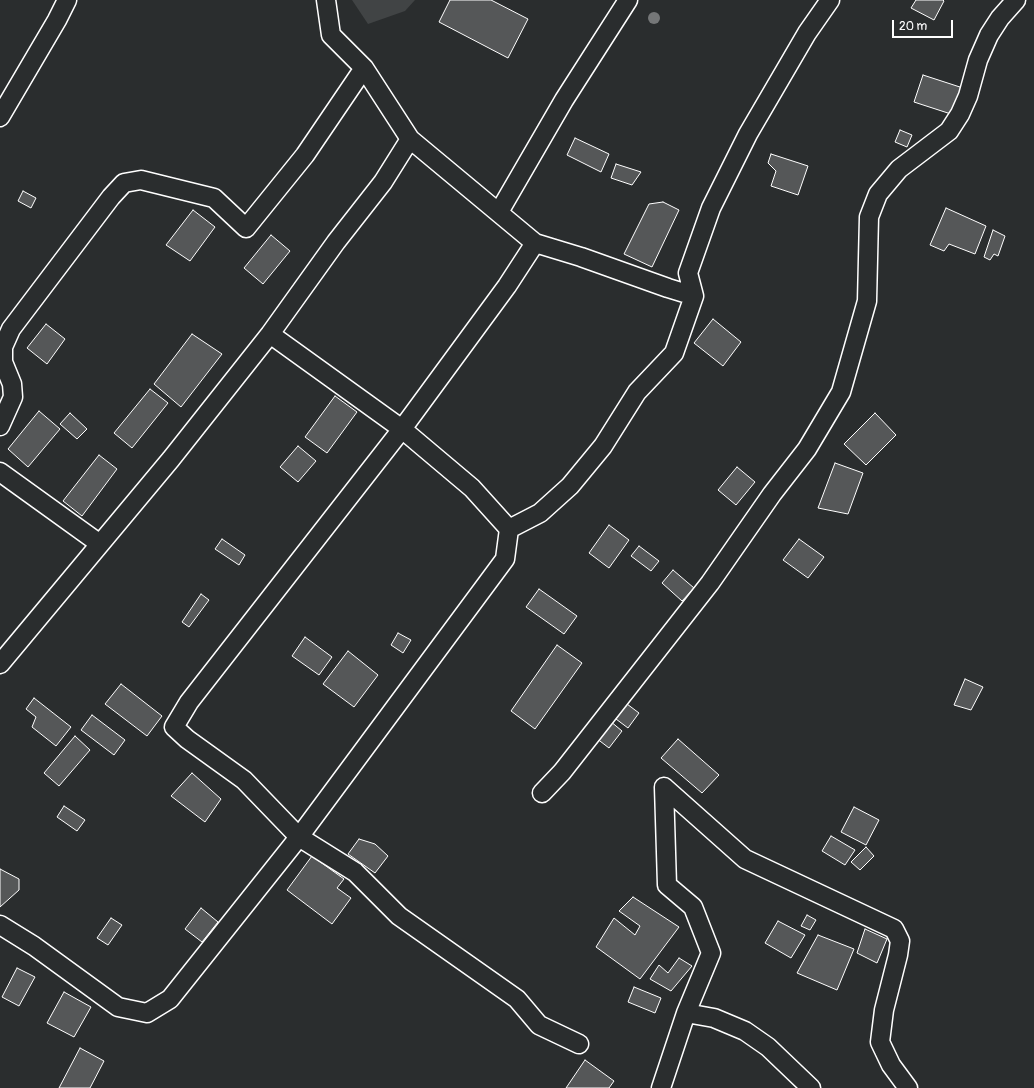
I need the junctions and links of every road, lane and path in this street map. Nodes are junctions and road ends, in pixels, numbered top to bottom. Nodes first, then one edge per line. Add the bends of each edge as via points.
1 (67, 0) edge
2 (326, 0) edge
3 (628, 0) edge
4 (830, 0) edge
5 (1016, 0) edge
6 (364, 68) junction
7 (0, 117) edge
8 (410, 138) junction
9 (499, 212) junction
10 (535, 243) junction
11 (694, 296) junction
12 (270, 334) junction
13 (0, 426) edge
14 (402, 430) junction
15 (0, 472) edge
16 (509, 529) junction
17 (100, 544) junction
18 (0, 664) edge
19 (542, 793) dead end
20 (299, 837) junction
21 (0, 925) edge
22 (686, 1012) junction
23 (579, 1044) dead end
24 (661, 1088) edge
25 (811, 1088) edge
26 (908, 1088) edge

1 - 7 street
2 - 6 street via 332,35
3 - 9 street via 564,100
4 - 11 street via 807,33 748,134 711,208 688,273
5 - 19 street via 989,35 978,60 968,96 949,131 899,169 878,194 869,217 868,301 840,392 807,449 710,583 562,772
6 - 8 street
6 - 13 street via 305,155 246,228 214,198 141,180 124,183 11,329 3,346 3,362 12,384 13,397
8 - 9 street
8 - 12 street via 384,182 336,242
9 - 10 street
10 - 11 street
10 - 14 street
11 - 16 street via 674,353 637,392 603,446 570,486 540,512
12 - 14 street
12 - 17 street
14 - 16 street via 472,488
14 - 20 street via 189,702 174,727 244,780
15 - 17 street
16 - 20 street via 505,559
17 - 18 street
20 - 21 street via 170,999 147,1013 118,1006
20 - 23 street via 355,872 399,916 517,999 539,1025
22 - 24 street
22 - 25 street via 714,1018 745,1031 768,1047
22 - 26 street via 712,953 693,907 667,885 664,787 745,859 894,929 900,941 884,1010 880,1042

